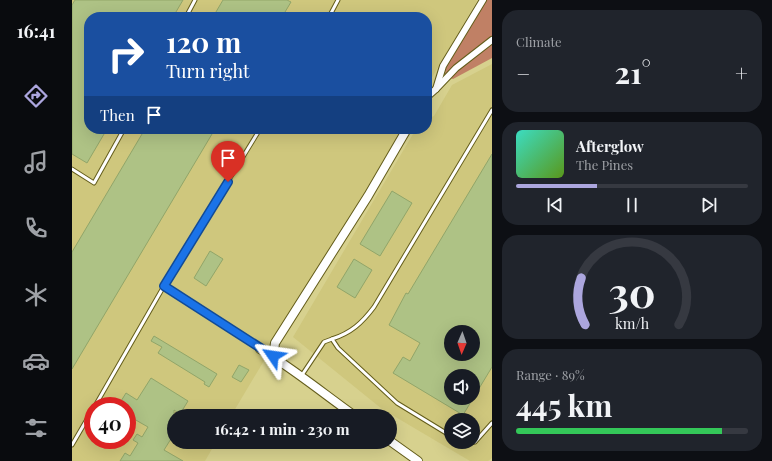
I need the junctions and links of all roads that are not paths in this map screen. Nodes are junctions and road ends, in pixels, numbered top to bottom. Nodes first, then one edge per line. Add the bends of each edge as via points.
1 (195, 0) edge
2 (338, 0) edge
3 (483, 0) edge
4 (189, 12) edge
5 (332, 12) edge
6 (492, 40) edge
7 (436, 89) junction
8 (432, 93) edge
9 (492, 110) edge
10 (121, 134) edge
11 (257, 134) edge
12 (404, 134) edge
13 (72, 169) edge
14 (164, 286) junction
15 (332, 339) junction
16 (260, 349) joint
17 (273, 356) junction
18 (302, 375) junction
19 (100, 397) edge
20 (345, 409) edge
21 (492, 423) edge
22 (84, 424) edge
23 (444, 432) edge
24 (480, 436) edge
25 (72, 445) edge
26 (397, 446) edge
27 (418, 461) edge

1 - 4 lane
2 - 5 lane
3 - 7 street via 443,66
6 - 7 street via 456,68
7 - 8 street
9 - 15 lane via 374,307 353,329
10 - 13 lane via 94,183
11 - 14 lane
12 - 17 street via 368,196 282,330 275,343
14 - 16 lane
14 - 19 lane
15 - 18 lane via 324,342
15 - 23 lane via 338,348 398,403
16 - 17 street
17 - 18 street
18 - 20 street via 316,389
21 - 24 lane
22 - 25 lane
26 - 27 street

